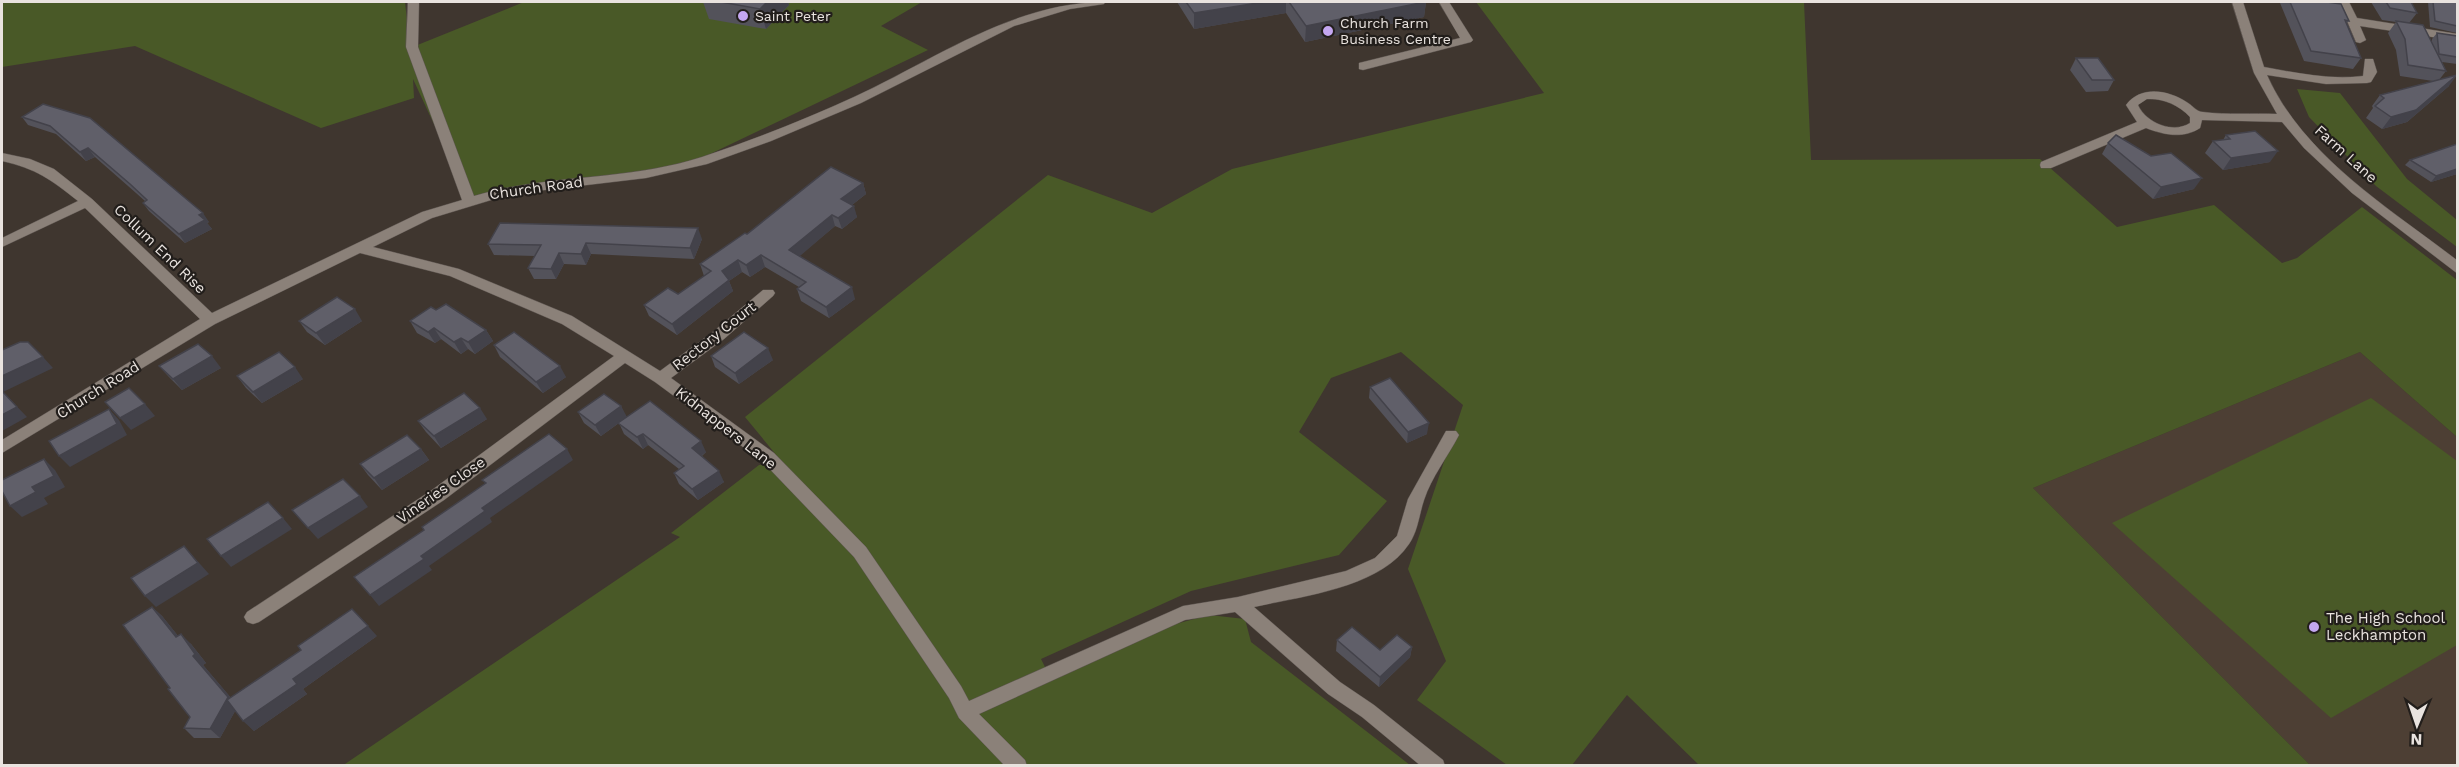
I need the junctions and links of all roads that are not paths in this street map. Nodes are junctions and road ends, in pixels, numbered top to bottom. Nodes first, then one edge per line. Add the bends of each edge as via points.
1 (413, 2) edge
2 (1100, 2) edge
3 (1444, 2) edge
4 (2237, 2) edge
5 (2345, 11) edge
6 (2457, 38) edge
7 (2361, 40) dead end
8 (2369, 62) dead end
9 (1364, 66) dead end
10 (2259, 70) junction
11 (2196, 116) junction
12 (2287, 118) junction
13 (2146, 123) junction
14 (2, 157) edge
15 (2046, 165) dead end
16 (469, 200) junction
17 (87, 201) junction
18 (2, 243) edge
19 (359, 248) junction
20 (2457, 269) edge
21 (768, 293) dead end
22 (210, 320) junction
23 (624, 356) junction
24 (660, 378) junction
25 (1451, 435) dead end
26 (2, 447) edge
27 (1238, 604) junction
28 (253, 617) dead end
29 (965, 712) junction
30 (1018, 765) edge
31 (1436, 765) edge

1 - 16 street via 412,47
2 - 16 street, Church Road via 1069,6 1010,24 857,100 702,161 646,174 530,186
3 - 9 street via 1467,40
4 - 10 street, Farm Lane
5 - 6 street
5 - 7 street
8 - 10 street via 2371,72 2367,79 2352,82
10 - 12 street, Farm Lane
11 - 12 street
11 - 13 street via 2193,128 2180,131
11 - 13 street via 2171,99 2144,96 2132,105 2135,114
12 - 20 street, Farm Lane via 2321,157
13 - 15 street
14 - 17 street, Collum End Rise via 49,172
16 - 19 street, Church Road via 416,219
17 - 18 street
17 - 22 street, Collum End Rise
19 - 22 street, Church Road
19 - 23 street, Kidnappers Lane via 454,272 567,320
21 - 24 street, Rectory Court
22 - 26 street, Church Road
23 - 24 street, Kidnappers Lane
23 - 28 street, Vineries Close via 438,495
24 - 29 street, Kidnappers Lane via 768,457 860,552
25 - 27 street via 1416,499 1403,540 1381,563 1349,577
27 - 29 street via 1183,613
27 - 31 street via 1334,688
29 - 30 street, Kidnappers Lane

